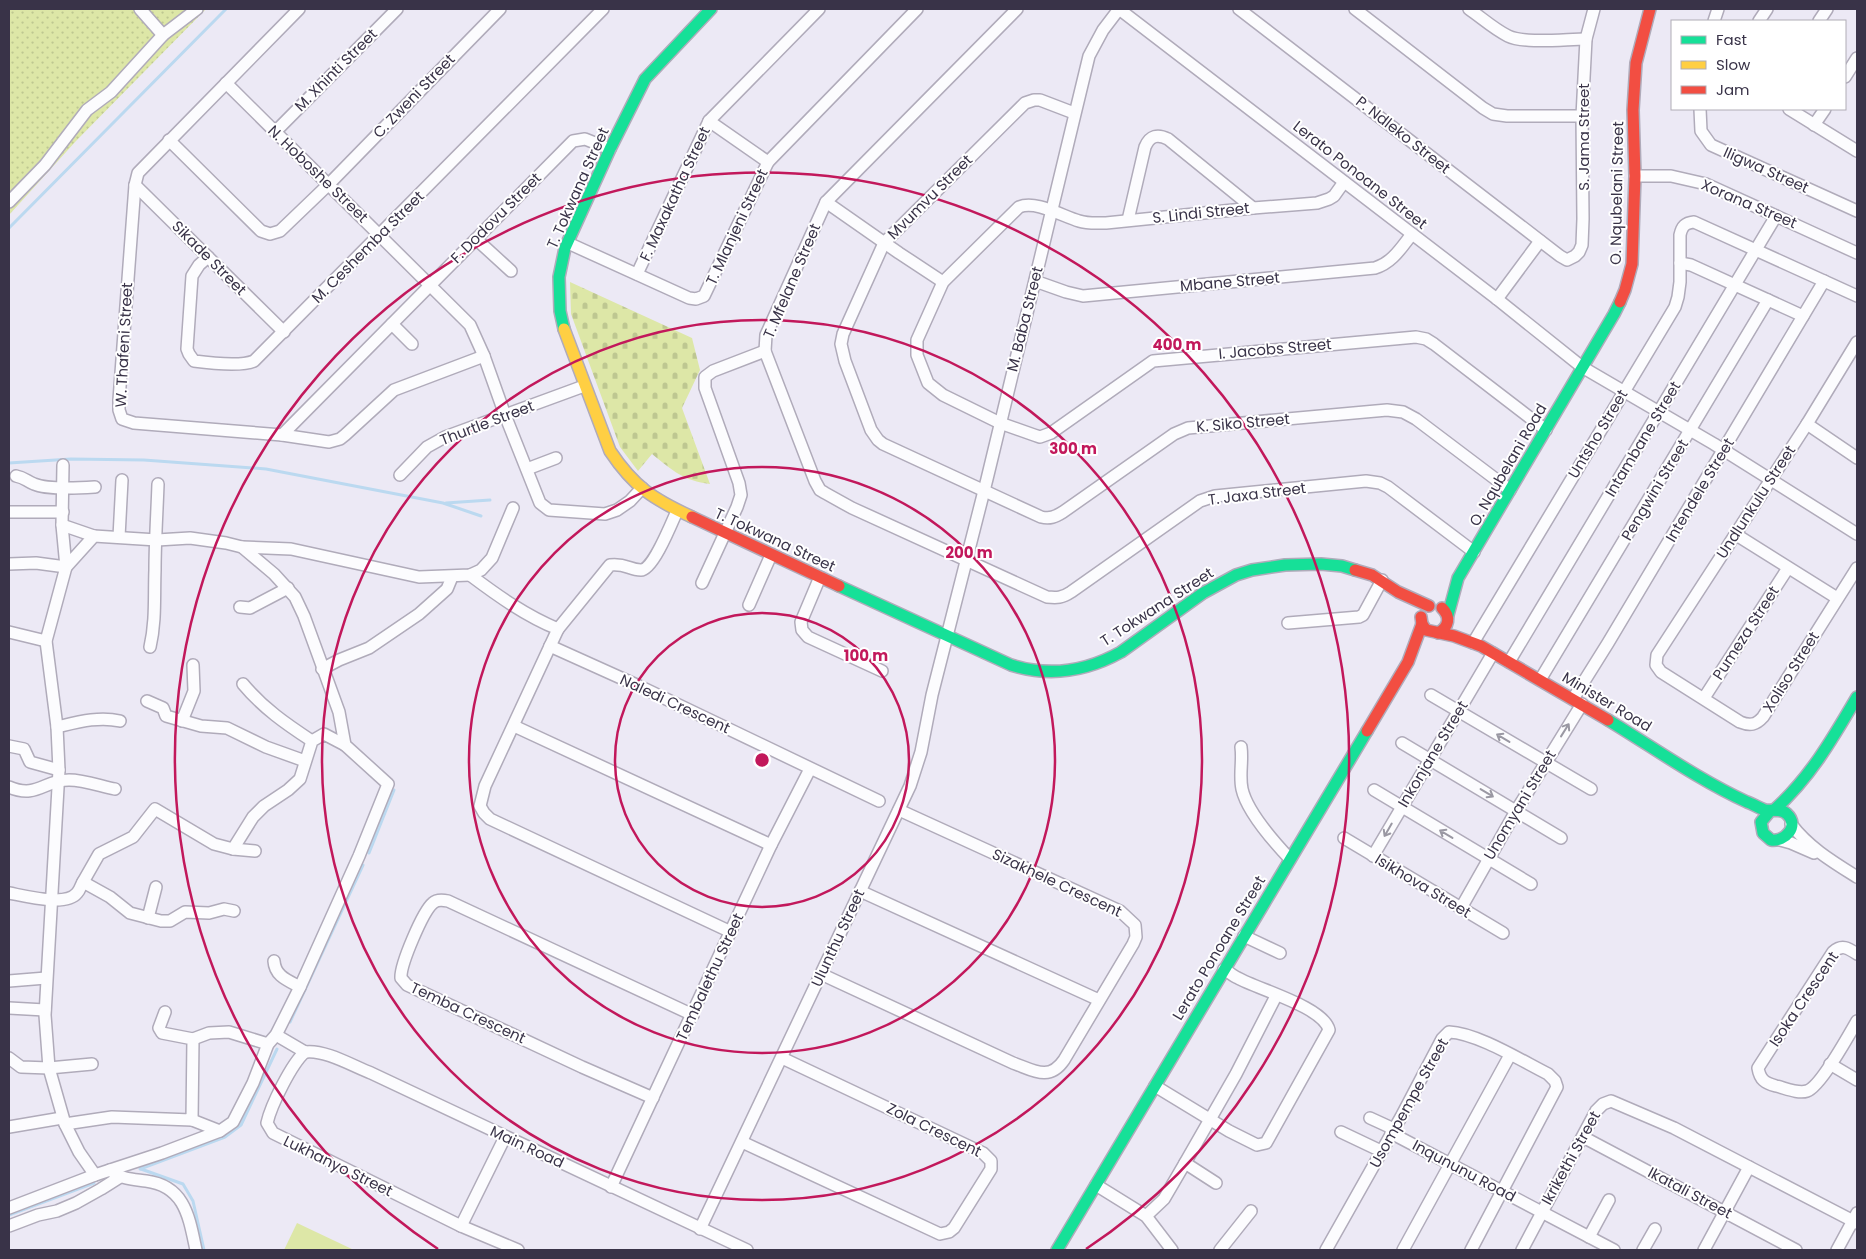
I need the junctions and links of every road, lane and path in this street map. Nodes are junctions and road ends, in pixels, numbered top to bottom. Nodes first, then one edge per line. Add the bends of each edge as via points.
1 (140, 9) edge
2 (197, 9) edge
3 (299, 9) edge
4 (397, 9) edge
5 (500, 9) edge
6 (603, 9) edge
7 (711, 9) edge
8 (819, 9) edge
9 (917, 9) edge
10 (1017, 9) edge
11 (1119, 9) edge
12 (1239, 9) edge
13 (1354, 9) edge
14 (1469, 9) edge
15 (1594, 9) edge
16 (1650, 9) edge
17 (1767, 9) edge
18 (1827, 9) edge
19 (1760, 20) edge
20 (1820, 20) edge
21 (163, 35) junction
22 (1586, 39) junction
23 (1857, 58) edge
24 (1846, 75) edge
25 (226, 83) junction
26 (1700, 110) edge
27 (1791, 110) edge
28 (1824, 110) edge
29 (1074, 113) junction
30 (1582, 116) junction
31 (709, 121) junction
32 (1814, 125) junction
33 (275, 132) junction
34 (169, 140) junction
35 (610, 149) junction
36 (1857, 150) edge
37 (768, 162) junction
38 (1635, 176) junction
39 (1344, 182) junction
40 (329, 184) junction
41 (135, 185) junction
42 (9, 202) edge
43 (826, 202) junction
44 (1253, 208) junction
45 (1051, 210) junction
46 (1857, 211) edge
47 (1776, 216) junction
48 (1128, 220) junction
49 (1412, 234) junction
50 (380, 235) junction
51 (476, 239) junction
52 (1540, 241) junction
53 (568, 243) junction
54 (884, 243) junction
55 (1756, 250) junction
56 (1857, 253) edge
57 (208, 257) junction
58 (1567, 260) joint
59 (1680, 263) junction
60 (511, 271) dead end
61 (638, 274) junction
62 (1035, 281) junction
63 (1824, 281) junction
64 (943, 282) junction
65 (430, 285) junction
66 (1735, 285) junction
67 (1857, 296) edge
68 (1497, 299) junction
69 (1768, 300) junction
70 (1803, 316) junction
71 (392, 324) junction
72 (284, 332) junction
73 (1857, 342) edge
74 (412, 344) dead end
75 (766, 351) junction
76 (484, 356) junction
77 (1582, 367) junction
78 (584, 386) junction
79 (1624, 392) junction
80 (1659, 412) junction
81 (505, 415) junction
82 (1000, 423) junction
83 (1807, 424) junction
84 (1546, 430) junction
85 (1691, 430) junction
86 (282, 435) junction
87 (1724, 450) junction
88 (556, 458) dead end
89 (1857, 458) edge
90 (63, 465) dead end
91 (526, 469) junction
92 (16, 476) dead end
93 (400, 476) dead end
94 (1770, 479) junction
95 (122, 480) dead end
96 (158, 484) dead end
97 (62, 487) junction
98 (95, 487) dead end
99 (642, 488) junction
100 (1510, 490) junction
101 (984, 491) junction
102 (513, 508) dead end
103 (677, 511) junction
104 (9, 512) edge
105 (63, 512) junction
106 (62, 525) junction
107 (725, 533) junction
108 (1735, 534) junction
109 (1857, 534) edge
110 (94, 536) junction
111 (118, 538) junction
112 (157, 540) junction
113 (242, 547) junction
114 (1474, 552) junction
115 (771, 555) junction
116 (966, 560) junction
117 (9, 564) edge
118 (66, 567) junction
119 (1788, 568) junction
120 (1857, 568) edge
121 (470, 575) junction
122 (452, 577) junction
123 (820, 578) junction
124 (1458, 578) junction
125 (1382, 580) junction
126 (702, 583) dead end
127 (288, 588) junction
128 (1398, 592) junction
129 (1837, 598) junction
130 (750, 605) dead end
131 (1431, 606) junction
132 (240, 607) dead end
133 (1449, 616) junction
134 (1421, 621) junction
135 (1288, 623) dead end
136 (558, 629) junction
137 (9, 632) edge
138 (1436, 633) junction
139 (947, 636) junction
140 (46, 641) junction
141 (1473, 643) junction
142 (550, 646) junction
143 (150, 647) dead end
144 (1493, 653) junction
145 (1408, 662) junction
146 (1509, 662) junction
147 (1655, 662) joint
148 (193, 665) dead end
149 (322, 669) junction
150 (882, 672) dead end
151 (1540, 680) junction
152 (243, 684) dead end
153 (1431, 695) dead end
154 (1857, 697) edge
155 (1704, 698) junction
156 (147, 701) dead end
157 (1578, 701) junction
158 (1459, 711) junction
159 (120, 721) dead end
160 (182, 721) junction
161 (514, 726) junction
162 (57, 727) junction
163 (312, 741) junction
164 (1402, 743) dead end
165 (345, 745) junction
166 (9, 746) edge
167 (1241, 747) dead end
168 (1430, 760) junction
169 (305, 761) junction
170 (1545, 762) junction
171 (810, 768) junction
172 (1809, 773) junction
173 (59, 776) junction
174 (9, 787) edge
175 (115, 789) dead end
176 (1591, 789) dead end
177 (1374, 790) dead end
178 (1722, 790) junction
179 (879, 801) dead end
180 (1401, 807) junction
181 (899, 810) junction
182 (1772, 810) junction
183 (1516, 811) junction
184 (1791, 822) junction
185 (1760, 827) junction
186 (1344, 838) dead end
187 (1561, 838) dead end
188 (1780, 840) junction
189 (771, 845) junction
190 (234, 849) junction
191 (256, 851) dead end
192 (1373, 856) junction
193 (1290, 858) junction
194 (1488, 859) junction
195 (1829, 860) junction
196 (1857, 877) edge
197 (83, 882) junction
198 (1531, 884) dead end
199 (156, 887) dead end
200 (860, 891) junction
201 (9, 893) edge
202 (53, 900) junction
203 (1460, 908) junction
204 (234, 911) dead end
205 (148, 918) junction
206 (731, 932) junction
207 (1503, 933) dead end
208 (1244, 936) junction
209 (1280, 953) dead end
210 (1857, 954) edge
211 (274, 961) dead end
212 (1224, 969) junction
213 (821, 974) junction
214 (46, 978) junction
215 (9, 981) edge
216 (300, 987) junction
217 (1276, 996) junction
218 (1099, 1000) junction
219 (9, 1008) edge
220 (45, 1010) junction
221 (165, 1012) dead end
222 (693, 1015) junction
223 (1857, 1021) edge
224 (193, 1039) junction
225 (272, 1040) junction
226 (305, 1052) junction
227 (1510, 1055) junction
228 (9, 1058) edge
229 (782, 1058) junction
230 (92, 1064) dead end
231 (1830, 1064) junction
232 (21, 1067) junction
233 (49, 1068) junction
234 (9, 1071) edge
235 (1857, 1080) edge
236 (1155, 1086) junction
237 (654, 1098) junction
238 (1370, 1118) dead end
239 (1210, 1119) junction
240 (192, 1120) junction
241 (64, 1121) junction
242 (9, 1127) edge
243 (220, 1131) junction
244 (1393, 1131) junction
245 (1341, 1132) dead end
246 (505, 1137) junction
247 (1583, 1137) junction
248 (742, 1142) junction
249 (1381, 1151) junction
250 (1186, 1163) junction
251 (1451, 1165) junction
252 (1749, 1167) junction
253 (115, 1174) junction
254 (95, 1175) junction
255 (1216, 1183) dead end
256 (1096, 1185) junction
257 (611, 1187) junction
258 (1502, 1192) junction
259 (1609, 1200) dead end
260 (9, 1208) edge
261 (1251, 1211) dead end
262 (1542, 1212) junction
263 (1725, 1212) junction
264 (1146, 1216) junction
265 (1856, 1219) edge
266 (9, 1226) edge
267 (460, 1226) junction
268 (700, 1229) junction
269 (1655, 1229) dead end
270 (1590, 1238) junction
271 (196, 1250) edge
272 (518, 1250) edge
273 (747, 1250) edge
274 (1057, 1250) edge
275 (1172, 1250) edge
276 (1220, 1250) edge
277 (1326, 1250) edge
278 (1403, 1250) edge
279 (1471, 1250) edge
280 (1522, 1250) edge
281 (1614, 1250) edge
282 (1643, 1250) edge
283 (1704, 1250) edge
284 (1796, 1250) edge
285 (1837, 1250) edge

1 - 21 street
2 - 21 street
3 - 25 street, W. Thafeni Street
4 - 33 street, M. Xhinti Street
5 - 40 street, C. Zweni Street
6 - 50 street, M. Ceshemba Street
7 - 35 street, T. Tokwana Street via 645,79
8 - 31 street, F. Maxakatha Street
9 - 37 street, T. Mlanjeni Street
10 - 43 street, T. Mfelane Street
11 - 29 street, M. Baba Street via 1089,56
11 - 39 street, Lerato Ponoane Street
12 - 52 street, P. Ndleko Street
13 - 30 street via 1494,114
14 - 22 street via 1510,37 1522,40
15 - 22 street, S. Jama Street
16 - 38 street, O. Nqubelani Street via 1636,63
17 - 19 street
18 - 20 street
21 - 42 street via 111,92 87,110 44,165
22 - 30 street, S. Jama Street
23 - 24 street
25 - 33 street, N. Hoboshe Street
25 - 34 street, W. Thafeni Street
26 - 46 street, Iligwa Street via 1701,131 1711,145
27 - 32 street
28 - 32 street
29 - 45 street, M. Baba Street
29 - 54 street, Mvumvu Street via 1040,100 1025,103
30 - 58 street, S. Jama Street via 1582,244 1580,252
31 - 37 street
31 - 61 street, F. Maxakatha Street
32 - 36 street
33 - 40 street, N. Hoboshe Street
34 - 40 street, C. Zweni Street via 266,234 280,231
34 - 41 street, W. Thafeni Street via 140,170
35 - 51 street, F. Dodovu Street via 585,139 572,141
35 - 53 street, T. Tokwana Street
37 - 61 street, T. Mlanjeni Street via 704,296 689,298
38 - 47 street, Xorana Street via 1671,176 1700,182
38 - 77 street, O. Nqubelani Street via 1632,264 1625,290
39 - 44 street, S. Lindi Street via 1329,200
39 - 49 street, Lerato Ponoane Street
40 - 50 street, N. Hoboshe Street
41 - 57 street, Sikade Street
41 - 86 street, W. Thafeni Street via 119,400 122,419 134,423
43 - 54 street
43 - 75 street, T. Mfelane Street via 766,335
44 - 48 street, S. Lindi Street
44 - 48 street via 1168,139 1156,135 1144,147
45 - 48 street, S. Lindi Street via 1092,224
45 - 62 street, M. Baba Street
45 - 64 street, S. Lindi Street via 1027,204 1019,207
47 - 55 street, Intambane Street
47 - 56 street, Xorana Street
49 - 62 street, Mbane Street via 1390,261 1375,268 1084,296
49 - 68 street, Lerato Ponoane Street
50 - 65 street, N. Hoboshe Street
50 - 72 street, M. Ceshemba Street
51 - 60 street
51 - 65 street, F. Dodovu Street
52 - 58 street, P. Ndleko Street
52 - 68 street
53 - 61 street, T. Mlanjeni Street
53 - 78 street, T. Tokwana Street via 559,277 560,311
54 - 64 street
54 - 101 street, Mvumvu Street via 841,344 871,430 883,444
55 - 59 street, Untsho Street via 1694,222 1688,223 1681,230
55 - 63 street
55 - 66 street, Intambane Street
57 - 72 street, Sikade Street
57 - 72 street, M. Ceshemba Street via 192,276 187,348 194,361 250,363
59 - 66 street
59 - 79 street, Untsho Street via 1675,307
62 - 82 street, M. Baba Street
63 - 67 street
63 - 70 street, Intendele Street
64 - 82 street via 917,340 917,355 928,383 943,395
65 - 71 street, F. Dodovu Street
65 - 76 street, N. Hoboshe Street via 470,325
66 - 69 street
66 - 80 street, Intambane Street
68 - 77 street, Lerato Ponoane Street
69 - 70 street
69 - 85 street, Pengwini Street
70 - 87 street, Intendele Street
71 - 74 street
71 - 86 street, F. Dodovu Street
73 - 83 street, Undlunkulu Street
75 - 107 street via 705,377 705,388 740,489 737,506
75 - 116 street, T. Mfelane Street via 820,490
76 - 81 street, N. Hoboshe Street
76 - 86 street, W. Thafeni Street via 394,390 345,435 334,441
77 - 79 street, Lerato Ponoane Street
77 - 84 street, O. Nqubelani Road
78 - 81 street, Thurtle Street
78 - 99 street, T. Tokwana Street via 610,451
79 - 80 street, Lerato Ponoane Street
79 - 141 street, Untsho Street
80 - 85 street, Lerato Ponoane Street
80 - 146 street, Intambane Street
81 - 91 street, N. Hoboshe Street
81 - 93 street, Thurtle Street via 435,442
82 - 84 street, I. Jacobs Street via 1046,436 1153,362 1410,337 1426,339 1434,344
82 - 101 street, M. Baba Street
83 - 89 street
83 - 94 street, Undlunkulu Street
84 - 100 street, O. Nqubelani Road
85 - 87 street, Lerato Ponoane Street
85 - 151 street, Pengwini Street
87 - 94 street, Lerato Ponoane Street
87 - 157 street, Intendele Street
88 - 91 street
90 - 97 street
91 - 99 street, N. Hoboshe Street via 540,503 548,510 605,514 630,501
92 - 97 street via 35,485
94 - 108 street, Undlunkulu Street
94 - 109 street, Lerato Ponoane Street
95 - 111 street
96 - 112 street
97 - 98 street
97 - 105 street
99 - 103 street, T. Tokwana Street
100 - 101 street, K. Siko Street via 1416,419 1403,412 1387,410 1182,430 1054,517 1041,517
100 - 114 street, O. Nqubelani Road
101 - 116 street, M. Baba Street
102 - 121 street via 492,558 481,570
103 - 107 street, T. Tokwana Street
103 - 136 street via 647,568 610,565
104 - 105 street
105 - 106 street
106 - 110 street
106 - 118 street
107 - 115 street, T. Tokwana Street
107 - 126 street
108 - 119 street
108 - 147 street, Undlunkulu Street
110 - 111 street
110 - 118 street
111 - 112 street
112 - 113 street via 209,539
112 - 143 street via 154,630
113 - 122 street via 292,549 419,577
113 - 127 street
114 - 116 street, T. Jaxa Street via 1388,487 1366,482 1200,501 1062,598 1047,597
114 - 124 street, O. Nqubelani Road
115 - 123 street, T. Tokwana Street
115 - 130 street
116 - 139 street, M. Baba Street
117 - 118 street
118 - 140 street
119 - 129 street
119 - 155 street, Pumeza Street
120 - 129 street, Xoliso Street
121 - 122 street
121 - 136 street via 508,602
122 - 149 street via 447,589 419,614 369,648
123 - 139 street, T. Tokwana Street
123 - 150 street via 801,622 802,630 808,637
124 - 131 street, O. Nqubelani Road
124 - 133 street, O. Nqubelani Road
125 - 128 street, T. Tokwana Street
125 - 135 street via 1359,617
125 - 139 street, T. Tokwana Street via 1356,569 1320,564 1252,570 1203,593 1120,652 1072,670 1024,669
127 - 132 street via 250,608
127 - 149 street via 304,616
128 - 131 street, T. Tokwana Street
128 - 134 street, T. Tokwana Street
129 - 155 street, Xoliso Street via 1759,722 1740,722
131 - 133 street via 1444,608
131 - 134 street via 1424,611
133 - 138 street via 1446,628
133 - 141 street, Minister Road
134 - 138 street via 1426,630
134 - 145 street, Lerato Ponoane Street
136 - 142 street
137 - 140 street
138 - 141 street, Minister Road
138 - 145 street, Lerato Ponoane Street
139 - 181 street, Ulunthu Street via 921,752
140 - 162 street
141 - 144 street, Minister Road
142 - 161 street
142 - 171 street, Naledi Crescent
144 - 146 street, Minister Road
144 - 158 street, Inkonjane Street
145 - 193 street, Lerato Ponoane Street
146 - 151 street, Minister Road
147 - 155 street, Xoliso Street via 1661,672
148 - 160 street via 194,690
149 - 165 street via 338,712
151 - 157 street, Minister Road
152 - 163 street via 268,710
153 - 158 street
154 - 172 street
156 - 160 street via 164,708 166,716
170 -> 157 street, Unomyani Street
157 - 178 street, Minister Road
158 - 168 street, Inkonjane Street
170 -> 158 street
159 - 162 street via 96,719
160 - 169 street via 227,728
161 - 189 street
161 - 206 street via 481,797 480,806 490,819
162 - 173 street
163 - 165 street via 324,734
163 - 169 street
164 - 168 street
165 - 216 street via 388,784
166 - 173 street via 24,750 30,762
167 - 193 street via 1242,790 1247,802 1266,831
168 - 180 street, Inkonjane Street
168 -> 183 street
169 - 190 street via 300,779 264,806
170 - 176 street
170 - 183 street, Unomyani Street
171 - 179 street, Naledi Crescent
171 - 189 street, Tembalethu Street
172 - 182 street via 1790,797
172 - 184 street via 1794,806
173 - 174 street via 35,791
173 - 175 street
173 - 202 street
177 - 180 street
178 - 182 street, Minister Road
178 - 185 street, Minister Road
180 -> 192 street, Inkonjane Street
194 -> 180 street
181 - 200 street, Ulunthu Street
181 - 218 street, Sizakhele Crescent via 1120,911 1133,921 1136,937
182 - 184 street via 1784,812
182 - 185 street via 1762,817
183 - 187 street
183 - 194 street, Unomyani Street
184 - 188 street via 1788,834
184 - 195 street via 1803,838
185 - 188 street via 1769,839
186 - 192 street, Isikhova Street
188 - 195 street
189 - 206 street, Tembalethu Street
190 - 191 street
190 - 197 street via 214,844 155,809 134,837 99,854
192 - 203 street, Isikhova Street
193 - 208 street, Lerato Ponoane Street
194 - 198 street
194 - 203 street, Unomyani Street
195 - 196 street
197 - 202 street via 77,893 68,899
197 - 205 street via 130,913
199 - 205 street
200 - 213 street, Ulunthu Street
200 - 218 street
201 - 202 street
202 - 214 street
203 - 207 street, Isikhova Street
204 - 205 street via 185,912 170,921
206 - 222 street, Tembalethu Street
208 - 209 street
208 - 212 street, Lerato Ponoane Street
210 - 231 street, Isoka Crescent via 1842,947 1833,952 1758,1068 1764,1082 1802,1092 1814,1086
211 - 216 street via 274,968 281,976
212 - 217 street
212 - 236 street, Lerato Ponoane Street
213 - 218 street, Sizakhele Crescent via 1043,1074 1060,1066
213 - 229 street, Ulunthu Street
214 - 215 street
214 - 220 street
216 - 225 street
217 - 239 street
217 - 239 street via 1292,1000 1328,1025 1329,1030 1314,1058 1266,1143 1257,1145
219 - 220 street
220 - 233 street
221 - 224 street via 159,1028 162,1033
222 - 237 street, Tembalethu Street
222 - 237 street, Temba Crescent via 448,901 432,903 421,923 402,968 402,978 407,985
223 - 231 street
224 - 225 street via 219,1031
224 - 240 street
225 - 226 street
225 - 243 street via 233,1122
226 - 246 street, Main Road via 332,1057 371,1073
226 - 267 street, Lukhanyo Street via 297,1060 271,1111 267,1123 273,1133
227 - 244 street, Usompempe Street via 1459,1032 1448,1032
227 - 251 street
227 - 258 street, Usompempe Street via 1548,1074 1555,1081 1556,1089
228 - 232 street
229 - 248 street, Ulunthu Street
229 - 248 street, Zola Crescent via 984,1153 991,1161 992,1169 954,1228 940,1234
230 - 233 street
231 - 235 street
232 - 233 street
232 - 234 street
233 - 241 street
236 - 239 street
236 - 256 street, Lerato Ponoane Street
237 - 257 street, Tembalethu Street
238 - 244 street, Inqununu Road
239 - 250 street
240 - 241 street via 112,1117
240 - 243 street
241 - 242 street
241 - 254 street
243 - 253 street
244 - 249 street, Usompempe Street
244 - 251 street, Inqununu Road
245 - 249 street
246 - 257 street, Main Road
246 - 267 street
247 - 252 street, Ikrikethi Street via 1602,1104 1611,1102 1674,1128
247 - 262 street, Ikrikethi Street
247 - 263 street, Ikatali Street
248 - 268 street, Ulunthu Street
249 - 277 street, Usompempe Street
250 - 255 street
250 - 264 street via 1164,1199
251 - 258 street, Inqununu Road
251 - 278 street
252 - 263 street
252 - 265 street, Ikrikethi Street
253 - 254 street
253 - 266 street via 101,1189 70,1206
253 - 271 street via 128,1180 170,1188 186,1212
254 - 260 street
256 - 264 street
256 - 274 street, Lerato Ponoane Street
257 - 268 street, Main Road
258 - 262 street, Inqununu Road
258 - 279 street
259 - 270 street
261 - 276 street
262 - 270 street, Inqununu Road
262 - 280 street, Ikrikethi Street
263 - 283 street
263 - 284 street, Ikatali Street
264 - 275 street
265 - 285 street
267 - 272 street, Lukhanyo Street
268 - 273 street, Main Road
269 - 282 street
270 - 281 street, Inqununu Road

